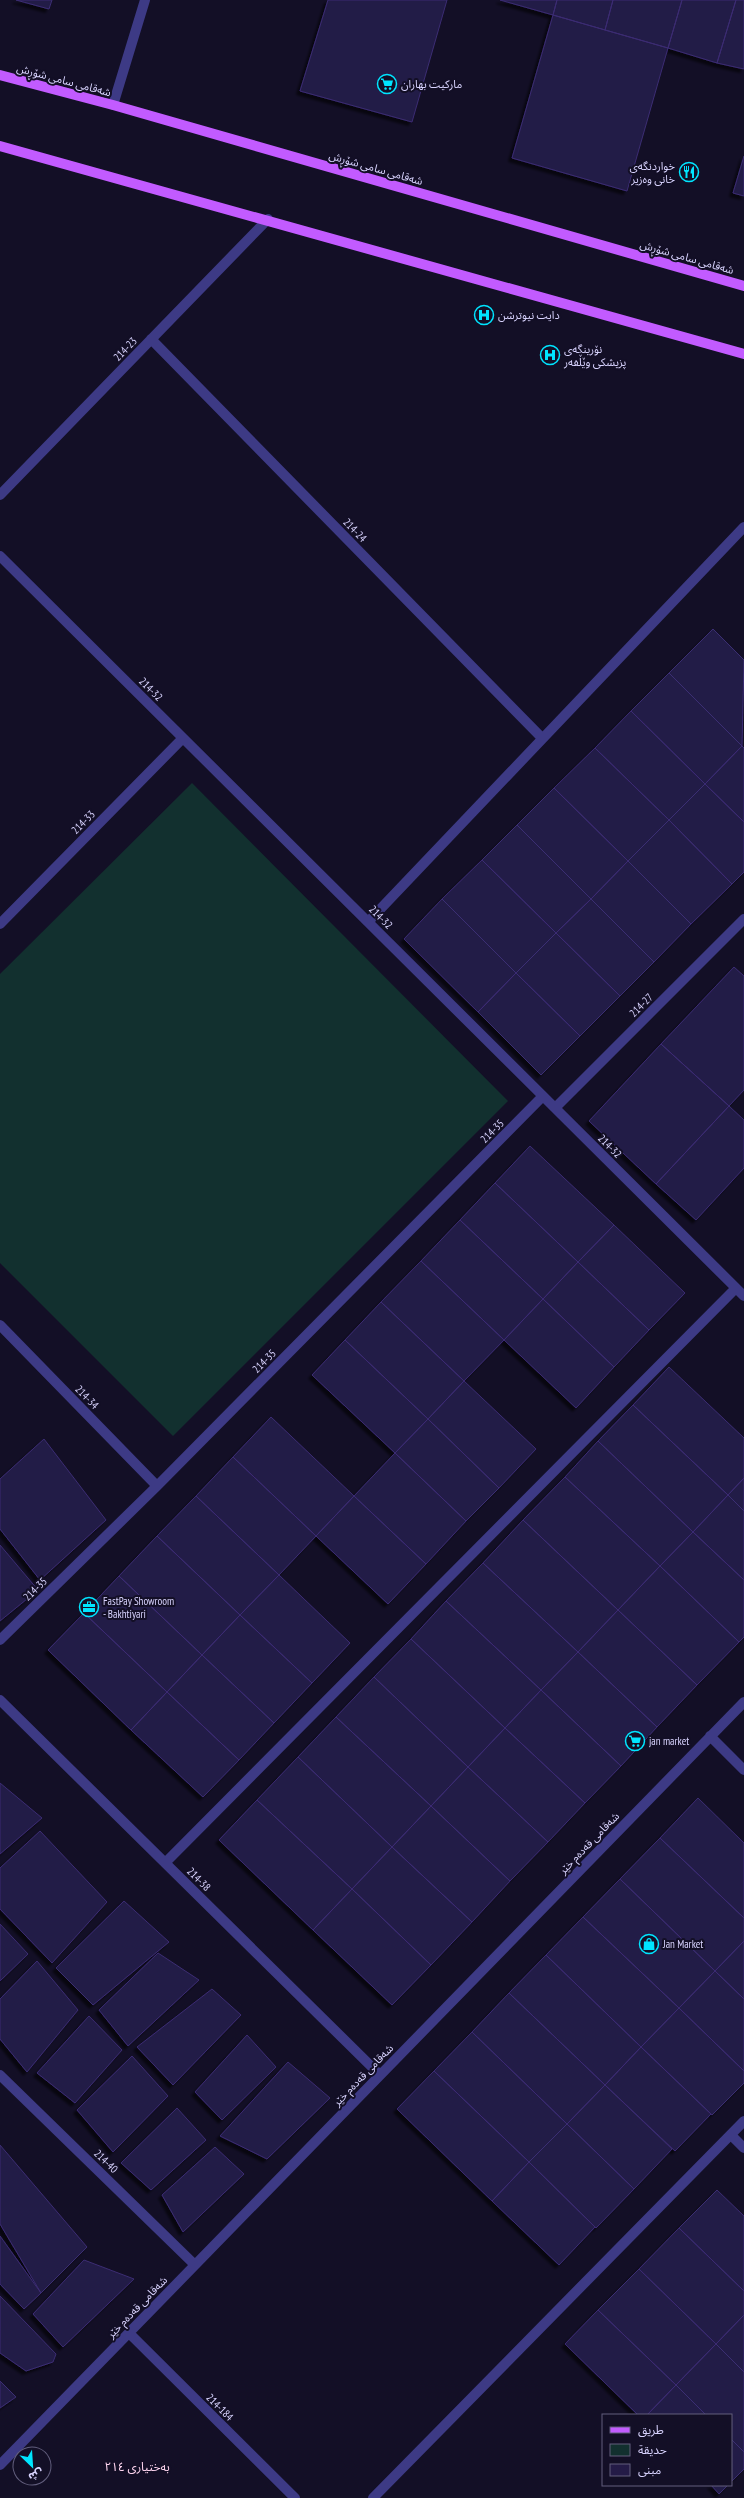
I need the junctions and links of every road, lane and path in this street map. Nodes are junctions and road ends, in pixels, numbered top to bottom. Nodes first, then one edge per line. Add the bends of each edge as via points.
1 (146, 0) edge
2 (0, 75) edge
3 (113, 105) junction
4 (0, 146) edge
5 (268, 219) junction
6 (744, 286) edge
7 (151, 339) junction
8 (744, 354) edge
9 (0, 495) edge
10 (744, 527) edge
11 (0, 556) edge
12 (183, 738) junction
13 (542, 738) junction
14 (744, 919) edge
15 (368, 922) junction
16 (0, 924) edge
17 (543, 1096) junction
18 (555, 1108) junction
19 (736, 1288) junction
20 (744, 1296) edge
21 (0, 1325) edge
22 (157, 1486) junction
23 (0, 1640) edge
24 (0, 1700) edge
25 (744, 1702) edge
26 (710, 1736) junction
27 (744, 1770) edge
28 (165, 1862) junction
29 (0, 2075) edge
30 (380, 2075) junction
31 (744, 2122) edge
32 (731, 2135) junction
33 (744, 2148) edge
34 (195, 2265) junction
35 (129, 2333) junction
36 (0, 2465) edge
37 (295, 2498) edge
38 (372, 2498) edge

1 - 3 street
2 - 3 main road, شەقامی سامی شۆڕش
3 - 6 main road, شەقامی سامی شۆڕش
4 - 5 main road
5 - 7 street, 214-23
5 - 8 main road
7 - 9 street, 214-23
7 - 13 street, 214-24
10 - 13 street
11 - 12 street, 214-32
12 - 15 street, 214-32
12 - 16 street, 214-33
13 - 15 street
14 - 18 street, 214-27
15 - 17 street, 214-32
17 - 18 street, 214-32
17 - 22 street, 214-35
18 - 19 street, 214-32
19 - 20 street, 214-32
19 - 28 street
21 - 22 street, 214-34
22 - 23 street, 214-35
24 - 28 street, 214-38
25 - 26 street, شەقامی قەدەم خێر
26 - 27 street
26 - 30 street, شەقامی قەدەم خێر
28 - 30 street, 214-38
29 - 34 street, 214-40
30 - 34 street, شەقامی قەدەم خێر
31 - 32 street
32 - 33 street
32 - 38 street
34 - 35 street, شەقامی قەدەم خێر
35 - 36 street, شەقامی قەدەم خێر
35 - 37 street, 214-184

